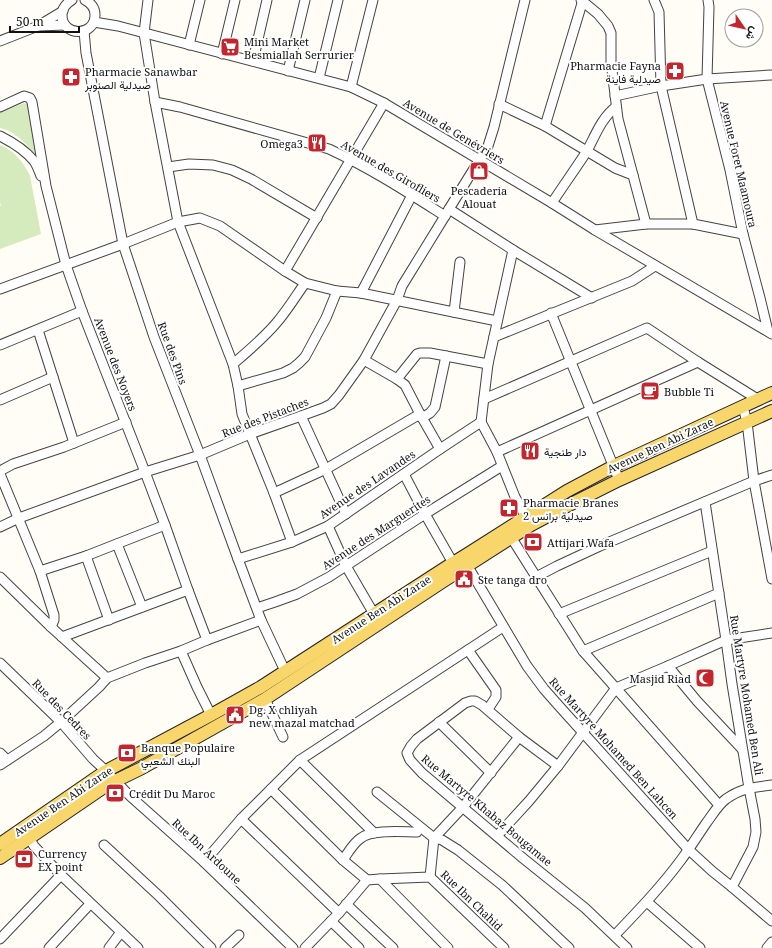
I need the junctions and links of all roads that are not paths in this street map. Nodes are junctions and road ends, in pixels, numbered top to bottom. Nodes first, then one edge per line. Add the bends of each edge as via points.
1 (72, 0) edge
2 (85, 0) edge
3 (148, 0) edge
4 (200, 0) edge
5 (235, 0) edge
6 (266, 0) edge
7 (305, 0) edge
8 (338, 0) edge
9 (372, 0) edge
10 (525, 0) edge
11 (582, 0) edge
12 (654, 0) edge
13 (708, 0) edge
14 (64, 6) edge
15 (94, 22) junction
16 (65, 25) junction
17 (38, 26) junction
18 (84, 31) junction
19 (144, 33) junction
20 (0, 41) edge
21 (189, 45) junction
22 (222, 54) junction
23 (254, 61) junction
24 (288, 71) junction
25 (771, 75) edge
26 (320, 78) junction
27 (707, 79) junction
28 (661, 86) junction
29 (351, 87) junction
30 (615, 96) junction
31 (155, 102) junction
32 (384, 103) junction
33 (499, 104) junction
34 (0, 107) edge
35 (616, 107) junction
36 (545, 126) junction
37 (0, 136) edge
38 (586, 152) junction
39 (351, 160) junction
40 (479, 160) junction
41 (168, 167) junction
42 (633, 175) junction
43 (46, 186) junction
44 (412, 195) junction
45 (552, 203) junction
46 (447, 212) junction
47 (317, 218) junction
48 (178, 222) junction
49 (646, 224) junction
50 (693, 224) junction
51 (595, 230) junction
52 (743, 234) junction
53 (123, 244) junction
54 (513, 250) junction
55 (460, 262) dead end
56 (66, 266) junction
57 (655, 266) junction
58 (285, 271) junction
59 (305, 283) junction
60 (0, 290) edge
61 (337, 291) junction
62 (361, 293) junction
63 (592, 298) junction
64 (397, 300) junction
65 (82, 312) junction
66 (454, 312) junction
67 (551, 313) junction
68 (497, 321) junction
69 (38, 330) junction
70 (770, 332) edge
71 (494, 337) junction
72 (0, 345) edge
73 (446, 356) junction
74 (364, 360) junction
75 (570, 361) junction
76 (698, 362) junction
77 (233, 364) junction
78 (488, 364) junction
79 (53, 377) junction
80 (397, 379) junction
81 (238, 386) junction
82 (772, 393) edge
83 (484, 399) junction
84 (0, 400) edge
85 (759, 400) junction
86 (743, 407) junction
87 (590, 410) junction
88 (772, 411) edge
89 (301, 416) junction
90 (421, 416) junction
91 (126, 422) junction
92 (481, 422) junction
93 (747, 422) junction
94 (250, 434) junction
95 (74, 443) junction
96 (440, 449) junction
97 (497, 452) junction
98 (200, 455) junction
99 (502, 466) junction
100 (614, 466) junction
101 (326, 469) junction
102 (0, 471) edge
103 (145, 472) junction
104 (0, 474) edge
105 (404, 474) junction
106 (772, 475) edge
107 (619, 480) junction
108 (754, 481) junction
109 (274, 493) junction
110 (705, 502) junction
111 (346, 514) junction
112 (425, 514) junction
113 (19, 518) junction
114 (528, 521) junction
115 (165, 526) junction
116 (328, 526) junction
117 (0, 527) edge
118 (509, 533) junction
119 (292, 542) junction
120 (117, 544) junction
121 (712, 551) junction
122 (86, 556) junction
123 (238, 559) junction
124 (453, 563) junction
125 (467, 565) junction
126 (346, 566) junction
127 (40, 571) junction
128 (0, 577) edge
129 (536, 577) junction
130 (772, 579) edge
131 (188, 590) junction
132 (719, 593) junction
133 (142, 607) junction
134 (256, 608) junction
135 (374, 614) junction
136 (559, 614) junction
137 (109, 620) junction
138 (261, 620) junction
139 (51, 627) junction
140 (503, 627) junction
141 (772, 633) edge
142 (62, 636) junction
143 (207, 640) junction
144 (726, 640) junction
145 (468, 650) junction
146 (181, 651) junction
147 (583, 651) junction
148 (0, 663) edge
149 (668, 666) junction
150 (285, 671) junction
151 (107, 678) junction
152 (616, 688) junction
153 (265, 699) junction
154 (488, 709) junction
155 (211, 715) junction
156 (61, 722) junction
157 (439, 722) junction
158 (583, 733) junction
159 (283, 737) dead end
160 (519, 737) junction
161 (742, 749) junction
162 (0, 753) edge
163 (300, 760) junction
164 (4, 763) edge
165 (558, 766) junction
166 (106, 772) junction
167 (491, 773) junction
168 (115, 781) junction
169 (772, 785) edge
170 (749, 788) junction
171 (271, 789) junction
172 (377, 792) dead end
173 (719, 805) junction
174 (463, 807) junction
175 (241, 819) junction
176 (374, 832) junction
177 (417, 832) dead end
178 (497, 836) junction
179 (29, 838) junction
180 (434, 838) junction
181 (0, 844) edge
182 (104, 845) dead end
183 (688, 849) junction
184 (0, 858) edge
185 (343, 860) junction
186 (204, 862) junction
187 (61, 875) junction
188 (430, 877) junction
189 (380, 879) junction
190 (367, 880) junction
191 (732, 887) junction
192 (647, 902) junction
193 (90, 904) junction
194 (346, 904) junction
195 (338, 913) junction
196 (331, 921) junction
197 (772, 921) edge
198 (121, 932) junction
199 (239, 935) dead end
200 (615, 935) junction
201 (0, 939) edge
202 (772, 942) edge
203 (49, 948) edge
204 (109, 948) edge
205 (138, 948) edge
206 (211, 948) edge
207 (225, 948) edge
208 (292, 948) edge
209 (305, 948) edge
210 (359, 948) edge
211 (393, 948) edge
212 (448, 948) edge
213 (504, 948) edge
214 (569, 948) edge
215 (627, 948) edge
216 (700, 948) edge
217 (767, 948) edge

1 - 14 street
2 - 15 street via 93,7
3 - 19 street
4 - 21 street
5 - 22 street
6 - 23 street
7 - 24 street
8 - 26 street
9 - 29 street
10 - 33 street, Rue des Pistaches
11 - 30 street via 598,14 611,33
11 - 36 street
12 - 28 street via 658,12
13 - 27 street, Avenue Foret Maamoura
14 - 16 street via 62,16
14 - 17 street
15 - 18 street
15 - 19 street, Avenue de Genévriers
16 - 17 street
16 - 18 street via 76,32
17 - 20 street
18 - 53 street, Rue des Pins
19 - 21 street, Avenue de Genévriers
19 - 31 street
21 - 22 street, Avenue de Genévriers
22 - 23 street, Avenue de Genévriers
23 - 24 street, Avenue de Genévriers
24 - 26 street, Avenue de Genévriers
25 - 27 street
26 - 29 street, Avenue de Genévriers
27 - 28 street
27 - 52 street, Avenue Foret Maamoura
28 - 30 street
28 - 50 street
29 - 32 street, Avenue de Genévriers
30 - 35 street
31 - 39 street, Avenue des Girofliers via 329,149
31 - 41 street
32 - 39 street
32 - 40 street, Avenue de Genévriers
33 - 36 street
33 - 40 street, Rue des Pistaches via 488,146
34 - 43 street, Avenue des Noyers via 22,96 28,97 32,102
35 - 38 street via 603,122
35 - 42 street
36 - 38 street
37 - 43 street via 18,146 31,158
38 - 42 street
38 - 45 street
39 - 44 street, Avenue des Girofliers
39 - 47 street
40 - 45 street, Avenue de Genévriers
40 - 46 street, Rue des Pistaches
41 - 47 street via 189,164 213,165 232,170
41 - 48 street
42 - 49 street
43 - 56 street, Avenue des Noyers
44 - 46 street, Avenue des Girofliers
44 - 62 street
45 - 51 street, Avenue de Genévriers
46 - 54 street, Avenue des Girofliers
46 - 64 street, Rue des Pistaches via 402,286
47 - 58 street
48 - 53 street
48 - 58 street via 200,218 220,226
48 - 77 street
49 - 50 street
49 - 51 street
50 - 52 street
51 - 57 street, Avenue de Genévriers
52 - 70 street, Avenue Foret Maamoura
53 - 56 street
53 - 98 street, Rue des Pins via 154,337
54 - 63 street, Avenue des Girofliers
54 - 68 street
55 - 66 street
56 - 60 street
56 - 65 street, Avenue des Noyers
57 - 63 street via 632,281
57 - 70 street, Avenue de Genévriers
58 - 59 street
59 - 61 street
59 - 77 street via 277,322
61 - 62 street
61 - 81 street via 326,318 299,363 283,373
62 - 64 street
63 - 67 street
64 - 66 street
64 - 74 street, Rue des Pistaches
65 - 69 street
65 - 91 street, Avenue des Noyers
66 - 68 street
67 - 71 street
67 - 75 street
68 - 71 street
69 - 72 street
69 - 79 street
71 - 78 street
73 - 78 street
73 - 80 street via 425,352 417,354
73 - 90 street via 435,407 430,413
74 - 80 street
74 - 89 street, Rue des Pistaches via 331,404
75 - 76 street via 647,328
75 - 83 street
75 - 87 street
76 - 85 street
76 - 87 street
77 - 81 street
78 - 83 street
79 - 84 street
79 - 95 street
80 - 90 street via 405,385
81 - 94 street via 242,414
82 - 85 main road, Avenue Ben Abi Zarae
83 - 92 street
85 - 86 main road, Avenue Ben Abi Zarae
86 - 93 street
86 - 100 main road, Avenue Ben Abi Zarae
87 - 97 street
87 - 100 street
88 - 93 main road, Avenue Ben Abi Zarae
89 - 94 street, Rue des Pistaches
89 - 101 street
90 - 96 street
90 - 101 street
91 - 95 street
91 - 103 street, Avenue des Noyers
92 - 96 street, Avenue des Lavandes
92 - 97 street
93 - 107 main road, Avenue Ben Abi Zarae
93 - 108 street
94 - 98 street, Rue des Pistaches
94 - 109 street
95 - 102 street
96 - 105 street, Avenue des Lavandes
97 - 99 street
98 - 103 street, Rue des Pistaches
98 - 123 street, Rue des Pins
99 - 112 street, Avenue des Marguerites
99 - 114 street
100 - 107 street
100 - 114 main road, Avenue Ben Abi Zarae via 567,491
101 - 109 street
101 - 111 street
103 - 113 street, Rue des Pistaches
103 - 115 street, Avenue des Noyers
104 - 113 street
105 - 111 street, Avenue des Lavandes
105 - 112 street
106 - 108 street
107 - 114 main road, Avenue Ben Abi Zarae via 559,510
108 - 110 street
108 - 130 street
109 - 119 street
110 - 121 street, Rue Martyre Mohamed Ben Ali
110 - 129 street via 600,546
111 - 116 street, Avenue des Lavandes
112 - 124 street
112 - 126 street, Avenue des Marguerites
113 - 117 street, Rue des Pistaches
113 - 127 street
114 - 118 main road, Avenue Ben Abi Zarae
115 - 120 street
115 - 131 street, Avenue des Noyers
116 - 119 street, Avenue des Lavandes
116 - 126 street
118 - 124 main road, Avenue Ben Abi Zarae
118 - 125 main road, Avenue Ben Abi Zarae
118 - 129 street
119 - 123 street, Avenue des Lavandes
120 - 122 street
120 - 133 street
121 - 132 street, Rue Martyre Mohamed Ben Ali
121 - 136 street
122 - 127 street
122 - 137 street
123 - 134 street, Rue des Pins
124 - 135 main road, Avenue Ben Abi Zarae
125 - 140 street, Rue Martyre Mohamed Ben Lahcen
125 - 153 main road, Avenue Ben Abi Zarae
126 - 134 street, Avenue des Marguerites via 297,594
126 - 135 street
127 - 139 street via 54,615
128 - 139 street
129 - 136 street
131 - 133 street
131 - 143 street, Avenue des Noyers
132 - 144 street, Rue Martyre Mohamed Ben Ali
132 - 147 street
133 - 137 street
134 - 138 street, Rue des Pins
135 - 150 main road, Avenue Ben Abi Zarae
136 - 147 street
137 - 142 street
138 - 143 street
138 - 150 street, Rue des Pins
139 - 142 street
140 - 145 street
140 - 158 street, Rue Martyre Mohamed Ben Lahcen via 534,676
141 - 144 street
142 - 151 street
143 - 146 street
144 - 149 street
144 - 161 street, Rue Martyre Mohamed Ben Ali
145 - 154 street via 496,690 496,697
145 - 163 street
146 - 151 street
146 - 155 street
147 - 152 street
148 - 156 street, Rue des Cedres
149 - 152 street
149 - 161 street
150 - 155 main road, Avenue Ben Abi Zarae
151 - 156 street
152 - 158 street
152 - 173 street
153 - 159 street
153 - 168 main road, Avenue Ben Abi Zarae
154 - 157 street, Rue Martyre Khabaz Bougamae via 478,702 471,701
154 - 160 street, Rue Martyre Khabaz Bougamae
155 - 166 main road, Avenue Ben Abi Zarae
156 - 164 street
156 - 166 street, Rue des Cedres
157 - 167 street
157 - 174 street, Rue Martyre Khabaz Bougamae via 414,741 408,757 422,773
158 - 165 street
158 - 183 street, Rue Martyre Mohamed Ben Lahcen
160 - 165 street, Rue Martyre Khabaz Bougamae
160 - 167 street
161 - 170 street, Rue Martyre Mohamed Ben Ali
162 - 164 street
163 - 171 street
163 - 176 street
165 - 178 street
166 - 168 street, Rue Ibn Ardoune
166 - 181 main road, Avenue Ben Abi Zarae
167 - 174 street
168 - 179 main road, Avenue Ben Abi Zarae
168 - 186 street, Rue Ibn Ardoune
169 - 170 street
170 - 173 street
170 - 191 street, Rue Martyre Mohamed Ben Ali via 755,819 755,838 753,847
171 - 175 street
171 - 185 street
172 - 180 street
173 - 183 street
174 - 178 street, Rue Martyre Khabaz Bougamae
174 - 180 street
175 - 186 street
175 - 195 street
176 - 177 street
176 - 185 street via 360,838
178 - 200 street, Rue Martyre Khabaz Bougamae
179 - 184 main road, Avenue Ben Abi Zarae
179 - 187 street
180 - 188 street
180 - 214 street via 458,850 502,885
182 - 206 street
183 - 191 street, Rue Martyre Mohamed Ben Lahcen
183 - 192 street
185 - 190 street
186 - 208 street, Rue Ibn Ardoune
187 - 193 street
187 - 201 street
188 - 189 street, Rue Ibn Chahid
188 - 213 street, Rue Ibn Chahid
189 - 190 street, Rue Ibn Chahid
189 - 212 street
190 - 194 street
191 - 197 street, Rue Martyre Mohamed Ben Lahcen
192 - 200 street
192 - 216 street
193 - 198 street
193 - 203 street
194 - 195 street
194 - 211 street
195 - 196 street
196 - 209 street
196 - 210 street
198 - 204 street
198 - 205 street
199 - 207 street
200 - 215 street, Rue Martyre Khabaz Bougamae
202 - 217 street

